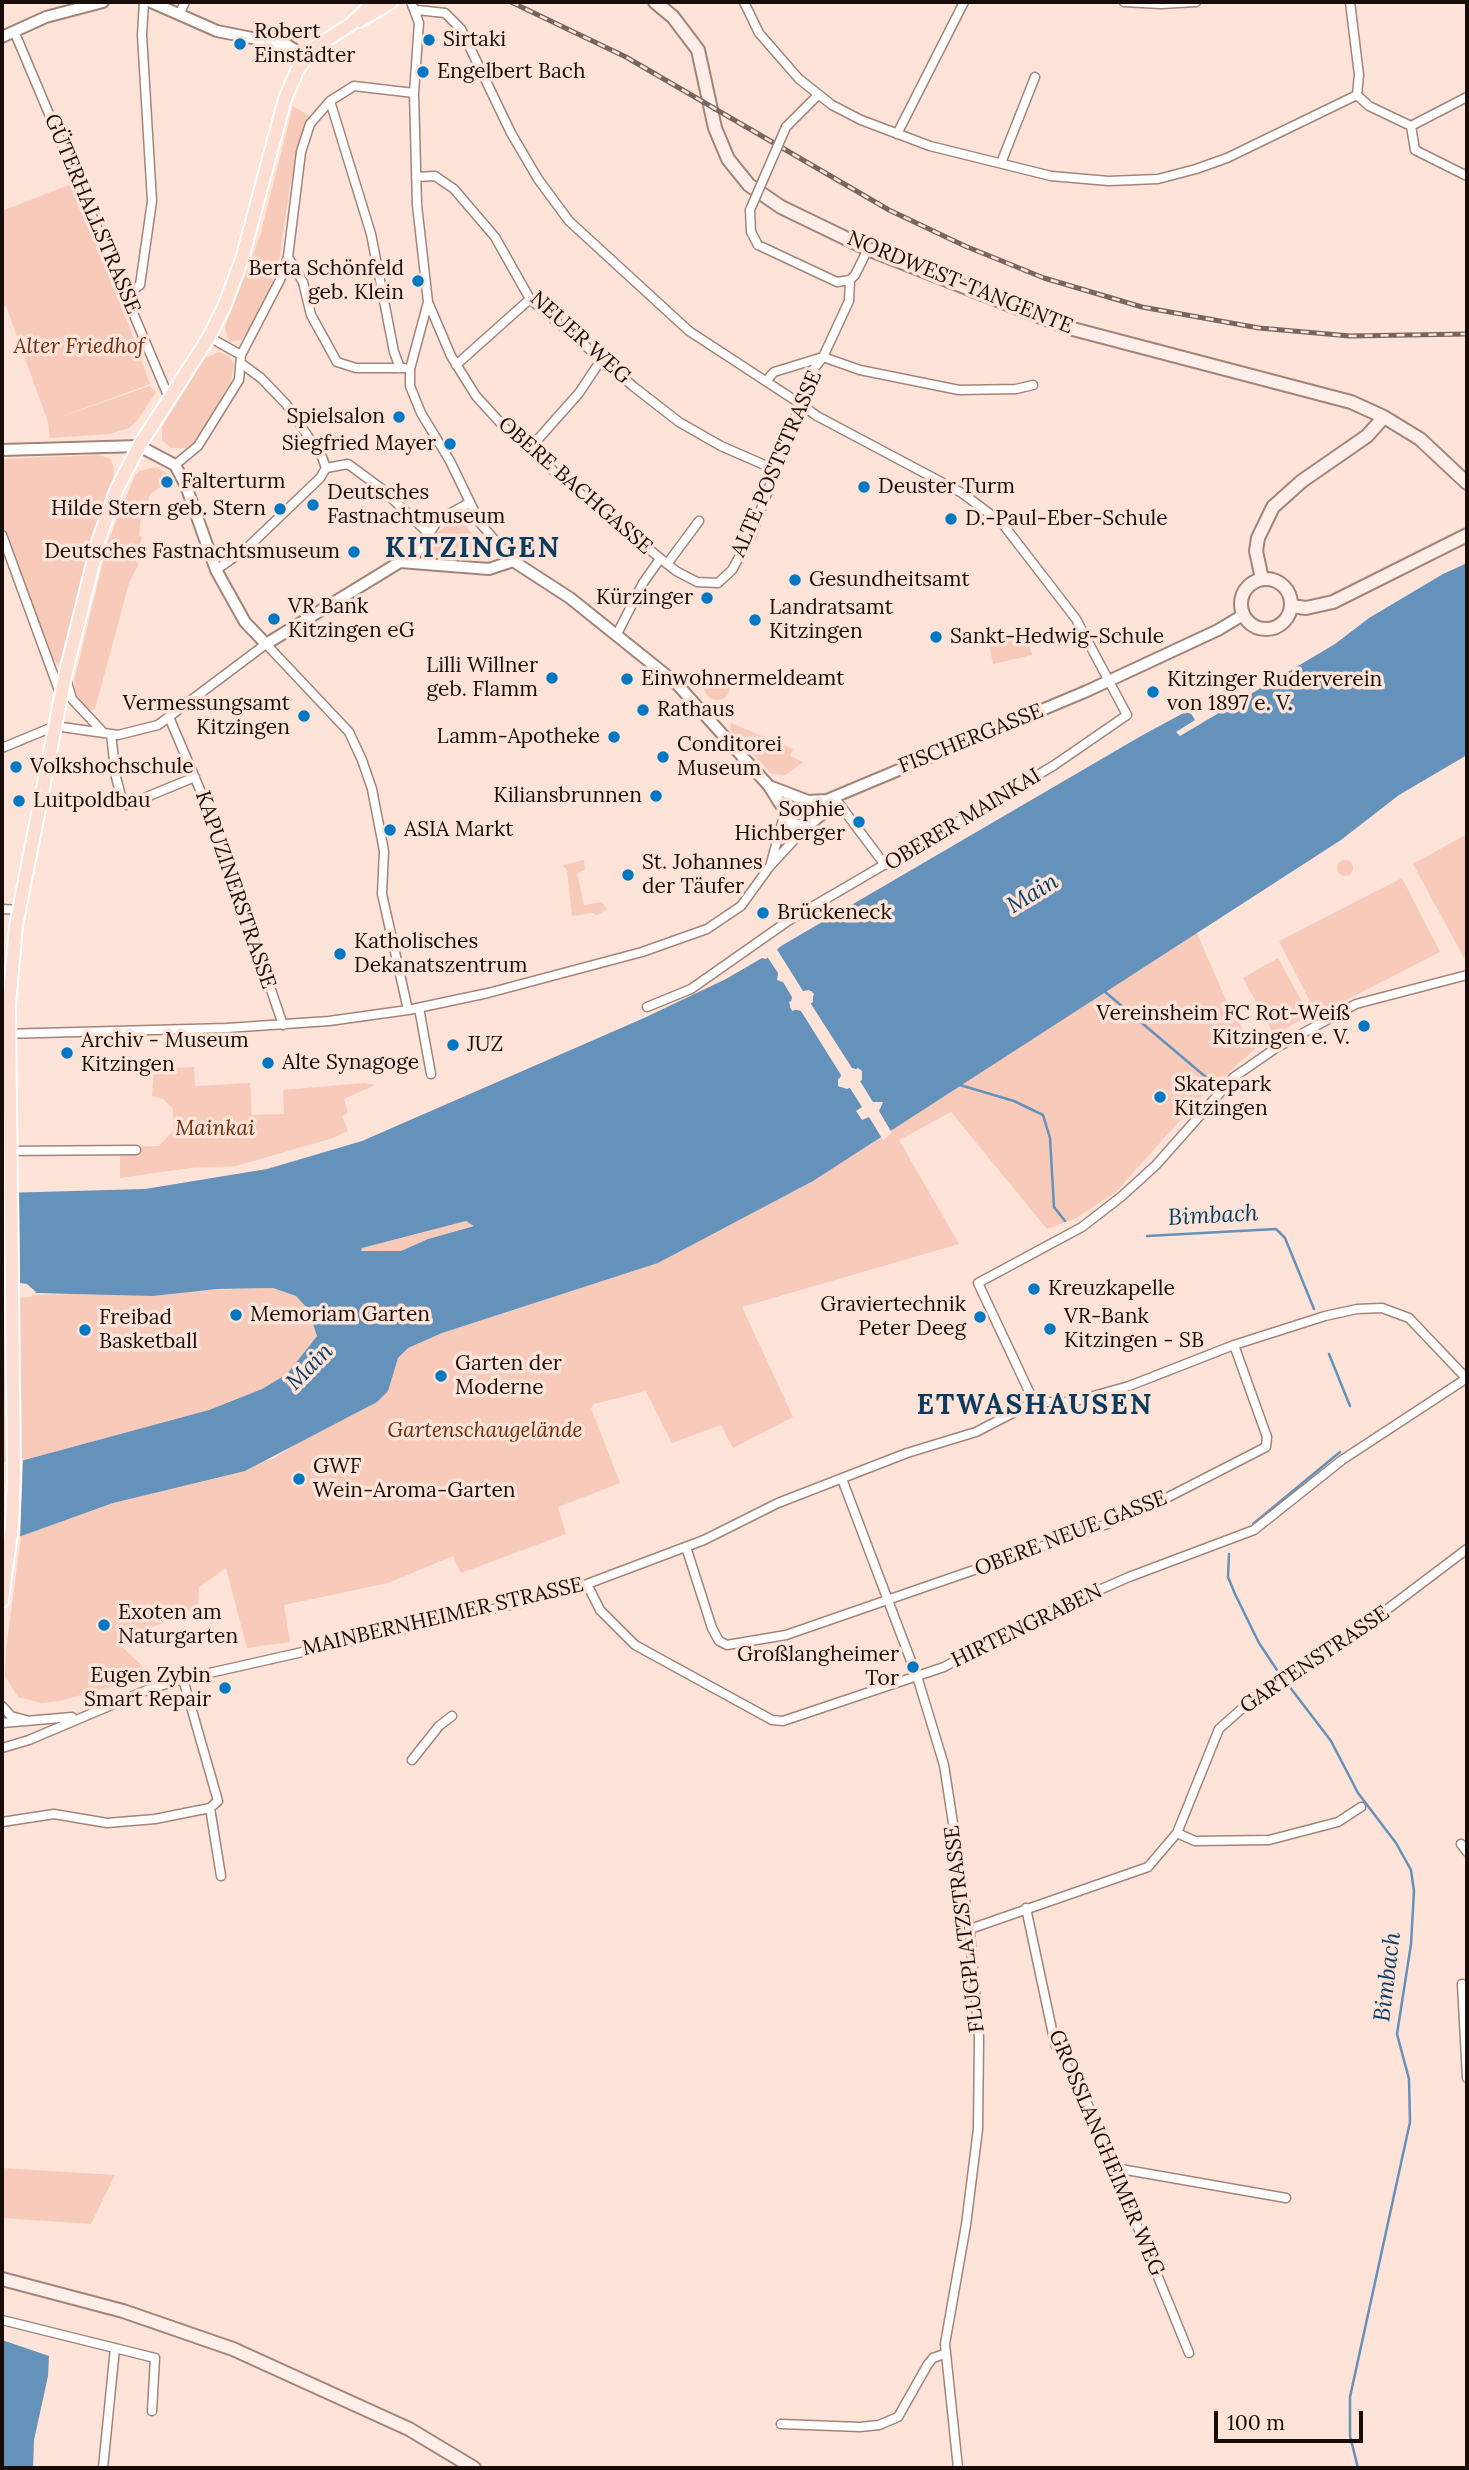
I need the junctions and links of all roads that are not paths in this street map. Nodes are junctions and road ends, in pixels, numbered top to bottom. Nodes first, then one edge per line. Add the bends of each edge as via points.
1 (103, 2) edge
2 (144, 2) edge
3 (151, 2) edge
4 (185, 2) edge
5 (374, 2) edge
6 (391, 2) edge
7 (411, 2) edge
8 (655, 2) edge
9 (744, 2) edge
10 (964, 2) edge
11 (1124, 2) edge
12 (1196, 2) edge
13 (1350, 2) edge
14 (416, 10) junction
15 (180, 13) junction
16 (352, 23) junction
17 (14, 31) junction
18 (2, 37) edge
19 (306, 57) junction
20 (1035, 77) dead end
21 (414, 93) junction
22 (1357, 95) junction
23 (817, 96) junction
24 (1467, 97) edge
25 (330, 101) junction
26 (1411, 126) junction
27 (897, 134) junction
28 (1000, 163) junction
29 (1467, 176) edge
30 (416, 177) junction
31 (868, 249) junction
32 (288, 257) junction
33 (849, 280) junction
34 (127, 294) junction
35 (530, 299) junction
36 (428, 302) junction
37 (209, 337) junction
38 (823, 357) junction
39 (241, 360) junction
40 (601, 360) junction
41 (456, 365) junction
42 (405, 368) junction
43 (766, 381) junction
44 (1033, 385) dead end
45 (169, 398) junction
46 (1384, 416) junction
47 (139, 446) junction
48 (532, 446) junction
49 (2, 450) edge
50 (175, 465) junction
51 (326, 468) junction
52 (776, 470) junction
53 (1467, 483) edge
54 (469, 503) junction
55 (699, 521) dead end
56 (428, 533) junction
57 (2, 535) edge
58 (1467, 536) edge
59 (412, 561) junction
60 (513, 561) junction
61 (664, 562) junction
62 (216, 570) junction
63 (1262, 579) junction
64 (1292, 606) junction
65 (1243, 615) junction
66 (617, 634) junction
67 (266, 644) junction
68 (65, 676) junction
69 (1107, 681) junction
70 (61, 695) junction
71 (169, 717) junction
72 (55, 726) junction
73 (107, 733) junction
74 (2, 748) edge
75 (195, 777) junction
76 (769, 786) junction
77 (834, 797) junction
78 (803, 799) junction
79 (785, 812) junction
80 (808, 824) junction
81 (770, 866) junction
82 (886, 866) junction
83 (2, 909) edge
84 (19, 910) junction
85 (1467, 975) edge
86 (647, 1007) dead end
87 (419, 1008) junction
88 (408, 1010) junction
89 (282, 1025) junction
90 (2, 1034) edge
91 (431, 1074) dead end
92 (136, 1150) dead end
93 (2, 1151) edge
94 (1234, 1345) junction
95 (1467, 1378) edge
96 (1034, 1402) junction
97 (842, 1479) junction
98 (686, 1547) junction
99 (1467, 1549) edge
100 (587, 1584) junction
101 (2, 1601) edge
102 (888, 1602) junction
103 (911, 1661) dead end
104 (917, 1675) junction
105 (183, 1679) junction
106 (2, 1706) edge
107 (452, 1716) dead end
108 (77, 1717) junction
109 (31, 1721) junction
110 (2, 1723) edge
111 (4, 1747) edge
112 (412, 1760) dead end
113 (1361, 1807) dead end
114 (210, 1808) junction
115 (2, 1822) edge
116 (1177, 1833) junction
117 (1461, 1844) dead end
118 (1467, 1852) edge
119 (221, 1876) dead end
120 (1026, 1908) junction
121 (970, 1929) junction
122 (1462, 1984) dead end
123 (1467, 2078) edge
124 (1115, 2168) junction
125 (1286, 2198) dead end
126 (2, 2279) edge
127 (2, 2320) edge
128 (116, 2348) junction
129 (1189, 2353) dead end
130 (944, 2354) junction
131 (152, 2411) dead end
132 (781, 2424) dead end
133 (103, 2468) edge
134 (474, 2468) edge
135 (958, 2468) edge

1 - 17 street
2 - 34 street via 152,201 140,285
3 - 15 street
4 - 15 street
5 - 16 main road
6 - 16 main road via 369,18
7 - 14 street
8 - 31 main road, NORDWEST-TANGENTE via 698,50 715,128 738,174 781,207
9 - 23 street via 759,33
10 - 27 street
11 - 12 street
13 - 22 street
14 - 21 street
14 - 43 street, OBERER MAINKAI via 445,13 461,29 511,133 569,222 689,331
15 - 19 street via 231,36 287,45
16 - 19 main road
17 - 18 street
17 - 34 street, GÜTERHALLSTRASSE
19 - 37 main road via 285,99 242,259
20 - 28 street
21 - 25 street via 354,86
21 - 30 street
22 - 26 street via 1369,106
22 - 28 street via 1227,158 1158,179 1075,179
23 - 27 street
23 - 33 street, bridge via 786,127 750,210 751,232 758,245 837,282
24 - 26 street
25 - 32 street via 310,124 303,145
25 - 42 street via 371,234 394,352
26 - 29 street via 1415,150
27 - 28 street
30 - 35 street, NEUER WEG via 435,176 462,196 495,237
30 - 36 street
31 - 33 street, ALTE POSTSTRASSE
31 - 46 main road, NORDWEST-TANGENTE via 1069,328 1331,395
32 - 39 street
32 - 42 street via 303,282 311,315 337,362 356,368
33 - 38 street, ALTE POSTSTRASSE via 849,300
34 - 45 street, GÜTERHALLSTRASSE
35 - 40 street, NEUER WEG
35 - 41 street
36 - 41 street, OBERE BACHGASSE
36 - 42 street
37 - 39 street
37 - 45 main road
38 - 43 street, ALTE POSTSTRASSE via 774,372
38 - 44 street via 873,373 959,390
38 - 52 street, ALTE POSTSTRASSE via 813,370
39 - 50 street via 239,380 198,446
39 - 51 street via 286,404
40 - 48 street
40 - 52 street, NEUER WEG via 678,422
41 - 48 street, OBERE BACHGASSE via 498,422
42 - 54 street via 413,397
43 - 69 street, OBERER MAINKAI, bridge via 817,416 962,492 1002,523 1069,608
45 - 47 main road
46 - 53 main road, NORDWEST-TANGENTE via 1440,455
46 - 63 main road via 1367,436 1273,507 1256,551
47 - 49 street
47 - 50 street
47 - 68 main road via 99,539
48 - 61 street, OBERE BACHGASSE via 556,474
50 - 62 street
51 - 56 street via 348,464
51 - 62 street via 247,549
52 - 61 street, ALTE POSTSTRASSE via 751,536 723,581 697,582
54 - 56 street via 438,520
54 - 60 street
55 - 61 street
56 - 59 street
57 - 70 street
58 - 64 main road via 1333,602
59 - 60 street via 489,569
59 - 67 street via 396,564
60 - 66 street
61 - 66 street via 643,583
62 - 67 street via 246,622
63 - 64 main road via 1283,585
63 - 65 main road via 1244,592
64 - 65 main road via 1285,622 1270,630 1253,626
65 - 69 street, FISCHERGASSE
66 - 76 street via 677,683
67 - 71 street
67 - 88 street via 353,740 374,797 386,860 382,894
68 - 70 main road
68 - 73 street via 72,699
69 - 77 street, FISCHERGASSE
69 - 82 street, OBERER MAINKAI via 1127,715 1054,766
70 - 72 main road
71 - 73 street via 140,731
71 - 75 street, KAPUZINERSTRASSE
72 - 73 street
72 - 74 street
72 - 84 main road
73 - 75 street via 127,805
75 - 89 street, KAPUZINERSTRASSE
76 - 78 street
76 - 79 street
77 - 78 street
77 - 80 street via 824,814
77 - 82 street
78 - 79 street
78 - 80 street via 814,811
79 - 80 street via 792,823
79 - 81 street
80 - 81 street
81 - 87 street via 741,906 707,929 642,952
82 - 86 street, OBERER MAINKAI via 788,921 691,989
83 - 84 street
84 - 101 main road, bridge via 9,1006 13,1486
85 - 96 street via 1356,1004 1276,1048 1234,1077 1156,1165 1122,1196 1082,1227 978,1283
87 - 88 street
87 - 91 street
88 - 89 street
89 - 90 street
92 - 93 street
94 - 95 street via 1325,1316 1382,1308 1409,1318
94 - 96 street via 1096,1396 1072,1402
94 - 102 street, OBERE NEUE GASSE via 1267,1437 1262,1450 1143,1510
95 - 104 street, HIRTENGRABEN via 1342,1460 1254,1530 1118,1582 1026,1622 944,1667
96 - 97 street, MAINBERNHEIMER STRASSE via 976,1432
97 - 98 street, MAINBERNHEIMER STRASSE via 778,1503
97 - 102 street
98 - 100 street, MAINBERNHEIMER STRASSE
98 - 102 street, OBERE NEUE GASSE via 712,1628 727,1645 786,1635
99 - 116 street, GARTENSTRASSE via 1324,1657 1255,1696 1219,1729
100 - 104 street, HIRTENGRABEN via 600,1610 635,1645 772,1720 783,1721
100 - 105 street, MAINBERNHEIMER STRASSE
102 - 103 street
104 - 121 street, FLUGPLATZSTRASSE via 944,1765
105 - 108 street, MAINBERNHEIMER STRASSE
105 - 114 street via 218,1801
106 - 109 street via 11,1716
107 - 112 street
108 - 109 street, MAINBERNHEIMER STRASSE
108 - 111 street, MAINBERNHEIMER STRASSE
109 - 110 street, MAINBERNHEIMER STRASSE
113 - 116 street via 1338,1822 1269,1840 1195,1841
114 - 115 street via 174,1817 107,1823 54,1814
114 - 119 street
116 - 120 street, GARTENSTRASSE via 1148,1867
117 - 118 street
120 - 121 street, GARTENSTRASSE
120 - 124 street, GROSSLANGHEIMER WEG via 1055,2044
121 - 130 street, FLUGPLATZSTRASSE via 980,2075 978,2129
122 - 123 street
124 - 125 street
124 - 129 street, GROSSLANGHEIMER WEG
126 - 134 main road via 123,2311 233,2349 409,2429
127 - 128 street
128 - 131 street via 155,2358
128 - 133 street
130 - 132 street via 928,2364 898,2417 860,2427
130 - 135 street, FLUGPLATZSTRASSE

